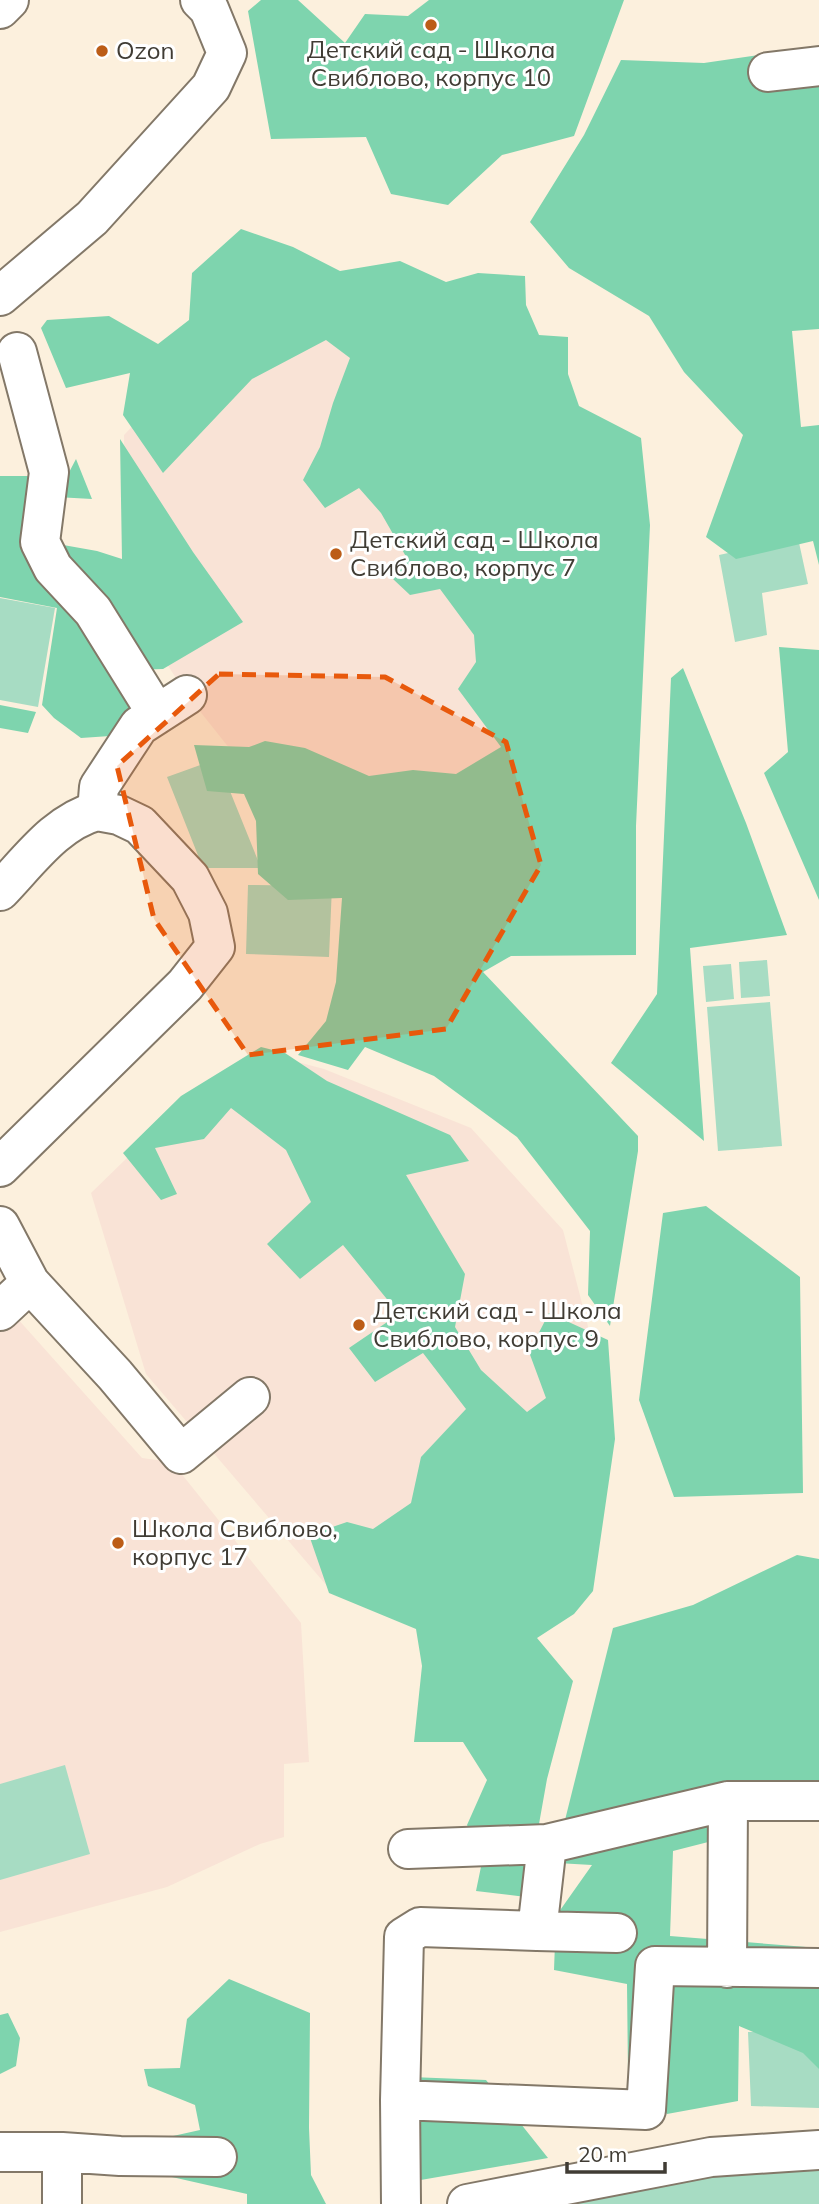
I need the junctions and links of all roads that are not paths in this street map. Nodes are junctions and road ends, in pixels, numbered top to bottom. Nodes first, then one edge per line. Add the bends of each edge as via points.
1 (9, 0) edge
2 (209, 3) edge
3 (0, 9) edge
4 (819, 66) edge
5 (768, 72) dead end
6 (0, 296) edge
7 (17, 352) dead end
8 (97, 811) junction
9 (0, 891) edge
10 (0, 1167) edge
11 (0, 1226) edge
12 (30, 1283) junction
13 (0, 1311) edge
14 (250, 1397) dead end
15 (729, 1801) junction
16 (819, 1801) edge
17 (547, 1844) junction
18 (408, 1849) dead end
19 (537, 1931) junction
20 (617, 1933) dead end
21 (726, 1968) junction
22 (819, 1968) edge
23 (400, 2100) junction
24 (819, 2150) edge
25 (0, 2152) edge
26 (62, 2152) junction
27 (217, 2157) dead end
28 (62, 2204) edge
29 (401, 2204) edge
30 (467, 2204) edge

1 - 3 street
2 - 6 street via 227,53 211,87 92,218
4 - 5 street
7 - 8 street via 50,472 40,542 53,568 93,611 153,711 172,705 139,726 99,787
8 - 9 street via 63,826
8 - 10 street via 140,825 190,878 208,913 215,947 185,985
11 - 12 street
12 - 13 street
12 - 14 street via 181,1454
15 - 16 street
15 - 17 street
15 - 21 street
17 - 18 street
17 - 19 street
19 - 20 street
19 - 23 street via 419,1927 404,1937
21 - 22 street
21 - 23 street via 655,1966 646,2110
23 - 29 street
24 - 30 street via 711,2157
25 - 26 street
26 - 27 street
26 - 28 street

